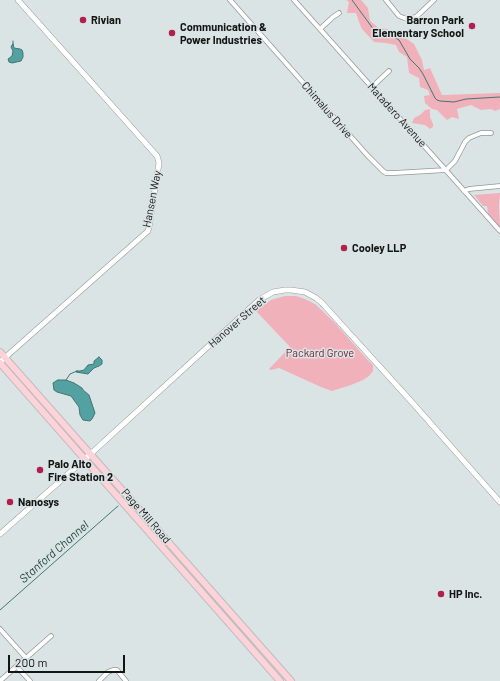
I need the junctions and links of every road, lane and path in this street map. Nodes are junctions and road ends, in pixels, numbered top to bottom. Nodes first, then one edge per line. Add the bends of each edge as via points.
1 (18, 0) edge
2 (230, 0) edge
3 (294, 0) edge
4 (386, 0) edge
5 (434, 0) edge
6 (339, 13) dead end
7 (320, 29) junction
8 (389, 71) dead end
9 (372, 87) junction
10 (491, 133) dead end
11 (446, 170) junction
12 (500, 186) edge
13 (464, 191) junction
14 (500, 231) edge
15 (0, 352) edge
16 (2, 361) edge
17 (91, 454) junction
18 (84, 460) junction
19 (500, 502) edge
20 (0, 534) edge
21 (218, 611) junction
22 (230, 612) junction
23 (0, 629) edge
24 (51, 636) dead end
25 (26, 658) junction
26 (17, 667) junction
27 (1, 680) edge
28 (30, 681) edge
29 (99, 681) edge
30 (126, 681) edge
31 (280, 681) edge
32 (291, 681) edge

1 - 16 street, Hansen Way via 158,157 159,163 148,231
2 - 11 street, Chimalus Drive via 382,171 394,173
3 - 7 street, Matadero Avenue
4 - 5 street via 399,16 407,19 416,17
6 - 7 street
7 - 9 street, Matadero Avenue
8 - 9 street
9 - 11 street, Matadero Avenue
10 - 11 street via 481,133 469,138 455,161
11 - 13 street, Matadero Avenue
12 - 13 street
13 - 14 street, Matadero Avenue
15 - 16 main road, Page Mill Road
16 - 17 main road, Page Mill Road
16 - 18 main road, Page Mill Road
17 - 18 street, Hanover Street
17 - 19 street, Hanover Street via 259,300 273,292 300,291 310,294 322,303
17 - 22 main road, Page Mill Road
18 - 20 street, Hanover Street
18 - 21 main road, Page Mill Road
21 - 22 main road
21 - 31 main road, Page Mill Road
22 - 32 main road, Page Mill Road
23 - 25 street
24 - 25 street
25 - 26 street
26 - 27 street
26 - 28 street
29 - 30 street via 113,670 118,671

